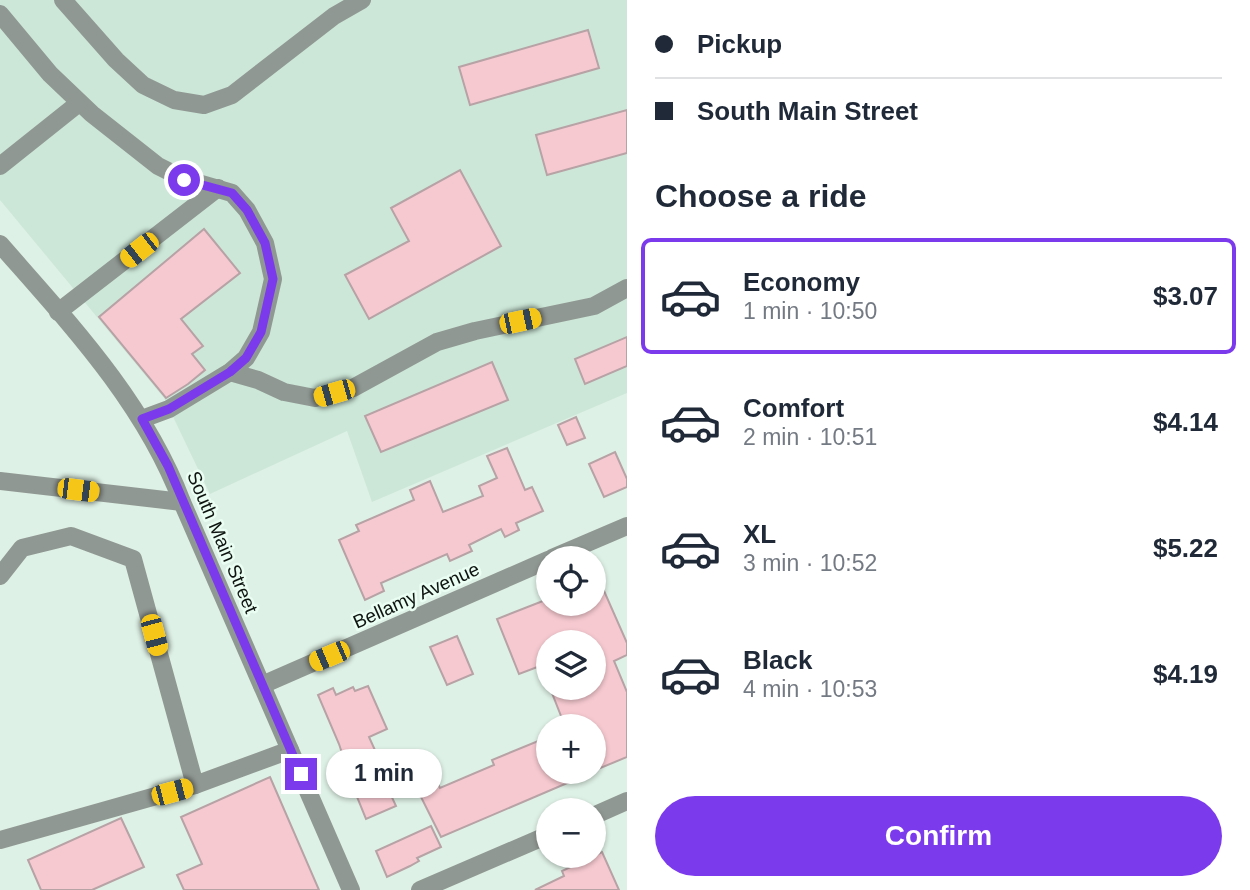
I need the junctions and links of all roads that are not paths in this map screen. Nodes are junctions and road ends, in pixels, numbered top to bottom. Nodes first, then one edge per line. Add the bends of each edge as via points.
1 (63, 0) edge
2 (362, 0) edge
3 (0, 14) edge
4 (79, 103) junction
5 (0, 166) edge
6 (218, 188) junction
7 (0, 244) edge
8 (627, 288) edge
9 (58, 312) junction
10 (230, 372) junction
11 (142, 419) junction
12 (0, 481) edge
13 (182, 502) junction
14 (627, 526) edge
15 (580, 546) edge
16 (536, 565) edge
17 (0, 576) edge
18 (262, 685) junction
19 (290, 750) junction
20 (195, 785) junction
21 (627, 801) edge
22 (606, 810) edge
23 (0, 840) edge
24 (536, 840) edge
25 (351, 890) edge
26 (420, 890) edge

1 - 2 street via 143,85 174,100 204,105 232,95 334,16
3 - 4 street
4 - 5 street
4 - 6 street via 159,166 184,180
6 - 9 street
6 - 10 street via 232,193 247,210 265,243 273,279 261,332 246,358
7 - 9 street, South Main Street
8 - 10 street via 594,306 438,342 353,387 315,398
9 - 11 street, South Main Street via 110,372
10 - 11 street via 169,409
11 - 13 street, South Main Street
12 - 13 street
13 - 18 street, South Main Street
14 - 15 street, Bellamy Avenue
16 - 18 street, Bellamy Avenue
17 - 20 street via 22,548 71,536 133,559
18 - 19 street, South Main Street
19 - 20 street
19 - 25 street, South Main Street
20 - 23 street
21 - 22 street
24 - 26 street

